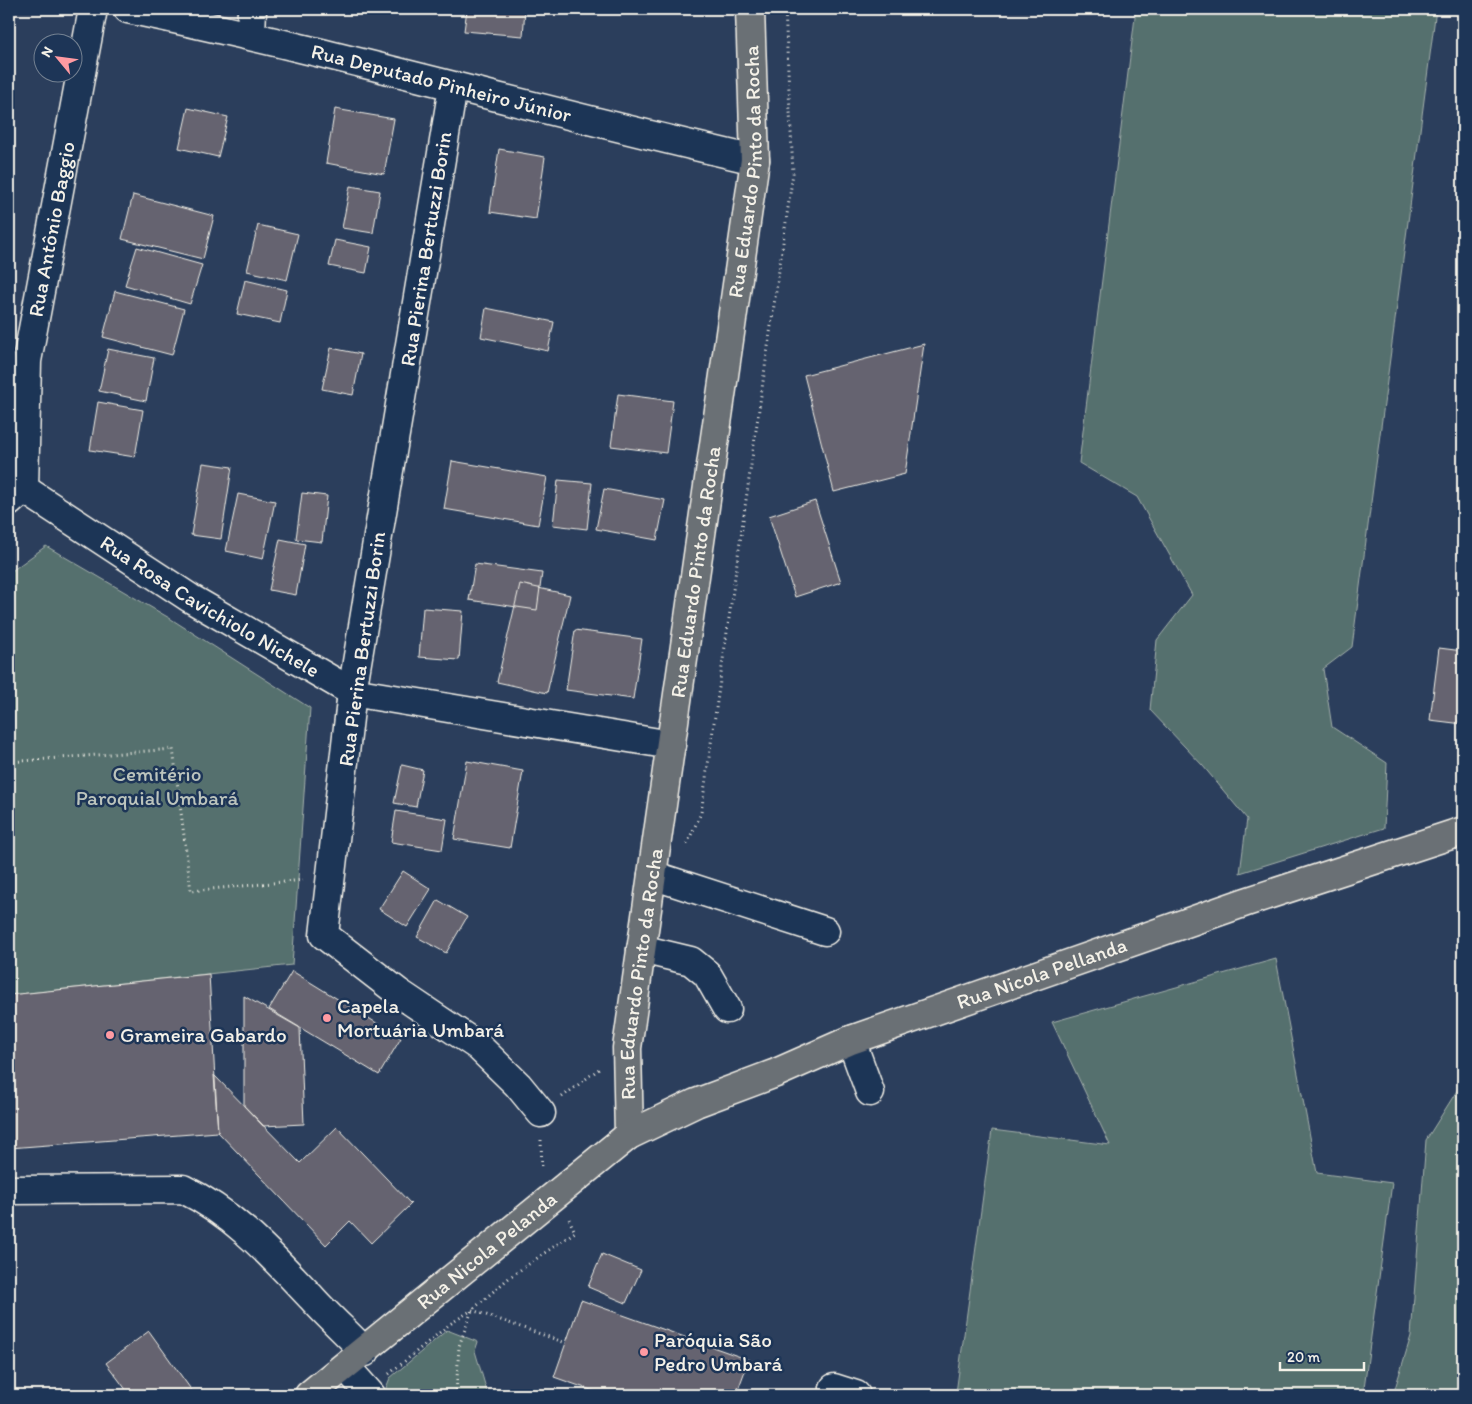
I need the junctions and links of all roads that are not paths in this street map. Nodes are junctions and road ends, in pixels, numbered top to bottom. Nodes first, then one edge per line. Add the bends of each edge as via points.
1 (93, 9) edge
2 (128, 9) edge
3 (750, 9) edge
4 (252, 22) edge
5 (453, 87) junction
6 (755, 160) junction
7 (18, 359) edge
8 (16, 496) edge
9 (352, 692) junction
10 (672, 745) junction
11 (1463, 831) edge
12 (663, 879) junction
13 (825, 931) dead end
14 (641, 950) junction
15 (727, 1009) dead end
16 (851, 1040) junction
17 (870, 1092) dead end
18 (541, 1113) road end
19 (629, 1135) junction
20 (9, 1190) edge
21 (355, 1359) junction
22 (369, 1394) edge
23 (309, 1395) edge

1 - 7 street, Rua Antônio Baggio
2 - 4 street, Rua Deputado Pinheiro Júnior
3 - 6 main road, Rua Eduardo Pinto da Rocha
4 - 5 street, Rua Deputado Pinheiro Júnior
5 - 6 street, Rua Deputado Pinheiro Júnior
5 - 9 street, Rua Pierina Bertuzzi Borin
6 - 10 main road, Rua Eduardo Pinto da Rocha
7 - 8 street, Rua Antônio Baggio
8 - 9 street, Rua Rosa Cavichiolo Nichele
9 - 10 street, Rua Rosa Cavichiolo Nichele
9 - 18 street, Rua Pierina Bertuzzi Borin via 324,935 399,993 478,1046
10 - 12 main road, Rua Eduardo Pinto da Rocha
11 - 16 main road, Rua Nicola Pellanda via 1246,902
12 - 13 street
12 - 14 main road, Rua Eduardo Pinto da Rocha
14 - 15 street via 691,961 707,974
14 - 19 main road, Rua Eduardo Pinto da Rocha via 627,1048
16 - 17 street
16 - 19 main road, Rua Nicola Pellanda via 696,1103
19 - 21 main road, Rua Nicola Pelanda
20 - 21 street via 183,1189 208,1201 270,1254
21 - 22 street
21 - 23 main road

